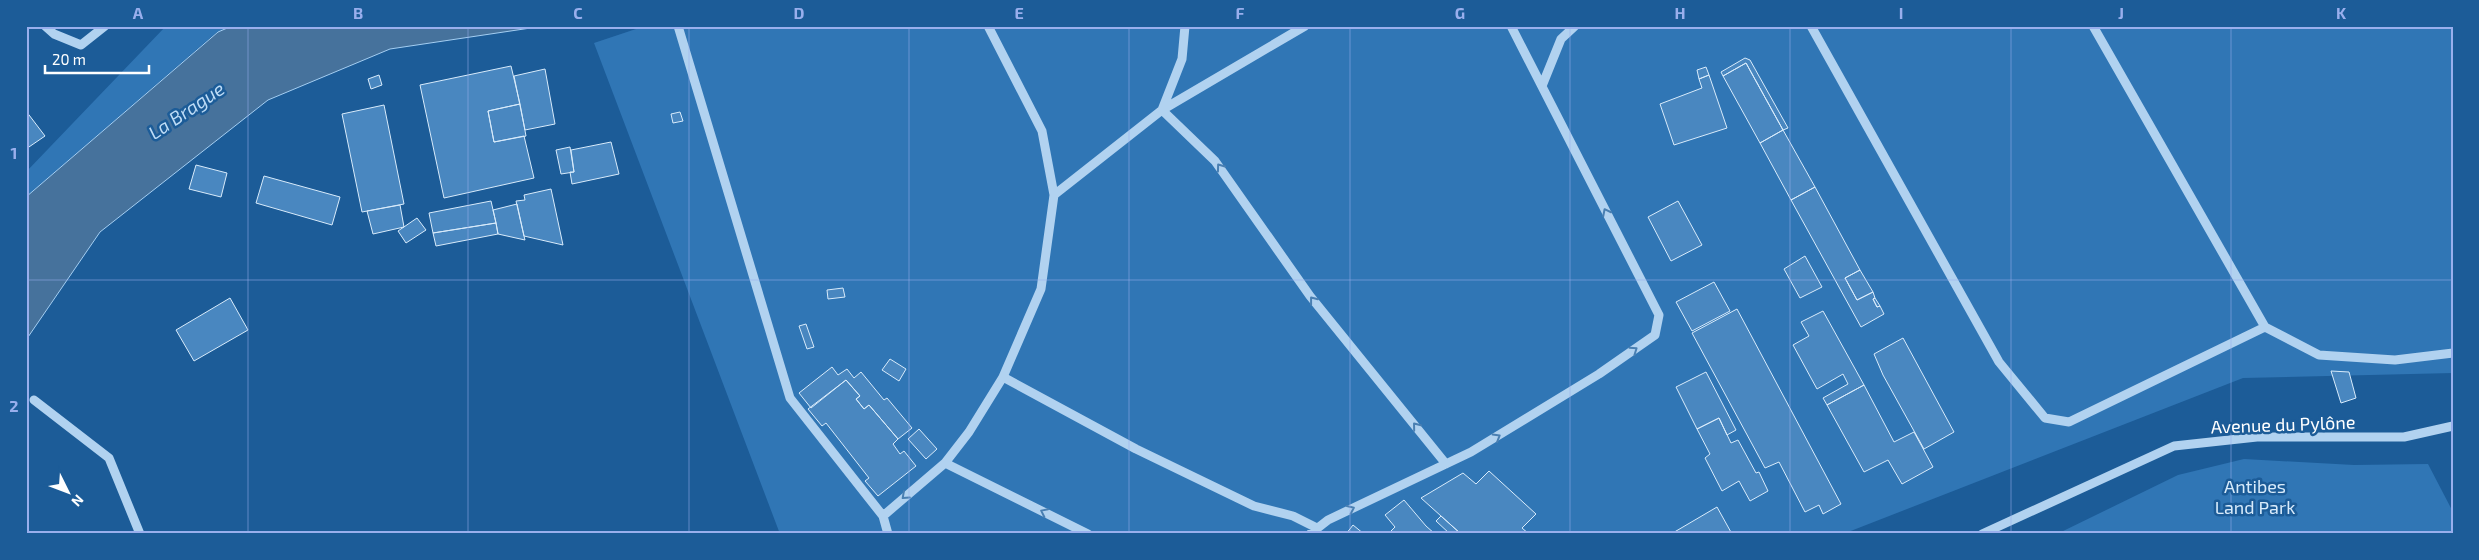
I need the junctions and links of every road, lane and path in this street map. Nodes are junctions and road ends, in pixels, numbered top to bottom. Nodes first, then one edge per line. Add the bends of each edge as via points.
1 (45, 26) edge
2 (105, 26) edge
3 (678, 26) edge
4 (988, 26) edge
5 (1185, 26) edge
6 (1305, 26) edge
7 (1511, 26) edge
8 (1575, 26) edge
9 (1811, 26) edge
10 (2093, 26) edge
11 (1542, 86) junction
12 (1162, 110) junction
13 (1054, 195) junction
14 (2265, 327) junction
15 (2453, 353) edge
16 (1004, 377) junction
17 (34, 400) dead end
18 (2453, 426) edge
19 (945, 463) junction
20 (1446, 464) junction
21 (883, 516) junction
22 (1317, 528) junction
23 (140, 534) edge
24 (888, 534) edge
25 (1088, 534) edge
26 (1310, 534) edge
27 (1982, 534) edge

1 - 2 street via 54,34 82,45
3 - 21 street via 790,398
4 - 13 street via 1042,131
5 - 12 street via 1182,59
6 - 12 street
7 - 11 street
8 - 11 street via 1561,39
9 - 14 street via 1999,362 2046,418 2069,422
10 - 14 street
20 -> 11 street via 1599,374 1655,335 1659,315
12 - 13 street
20 -> 12 street via 1310,296 1215,161
13 - 16 street via 1041,289
14 - 15 street via 2319,355 2395,360
16 - 19 street via 970,432
16 - 22 street via 1136,449 1254,506 1293,516
17 - 23 street via 109,458
18 - 27 street, Avenue du Pylône via 2404,436 2257,437 2174,446
19 -> 21 street
25 -> 19 street
22 -> 20 street
21 - 24 street
22 - 26 street

